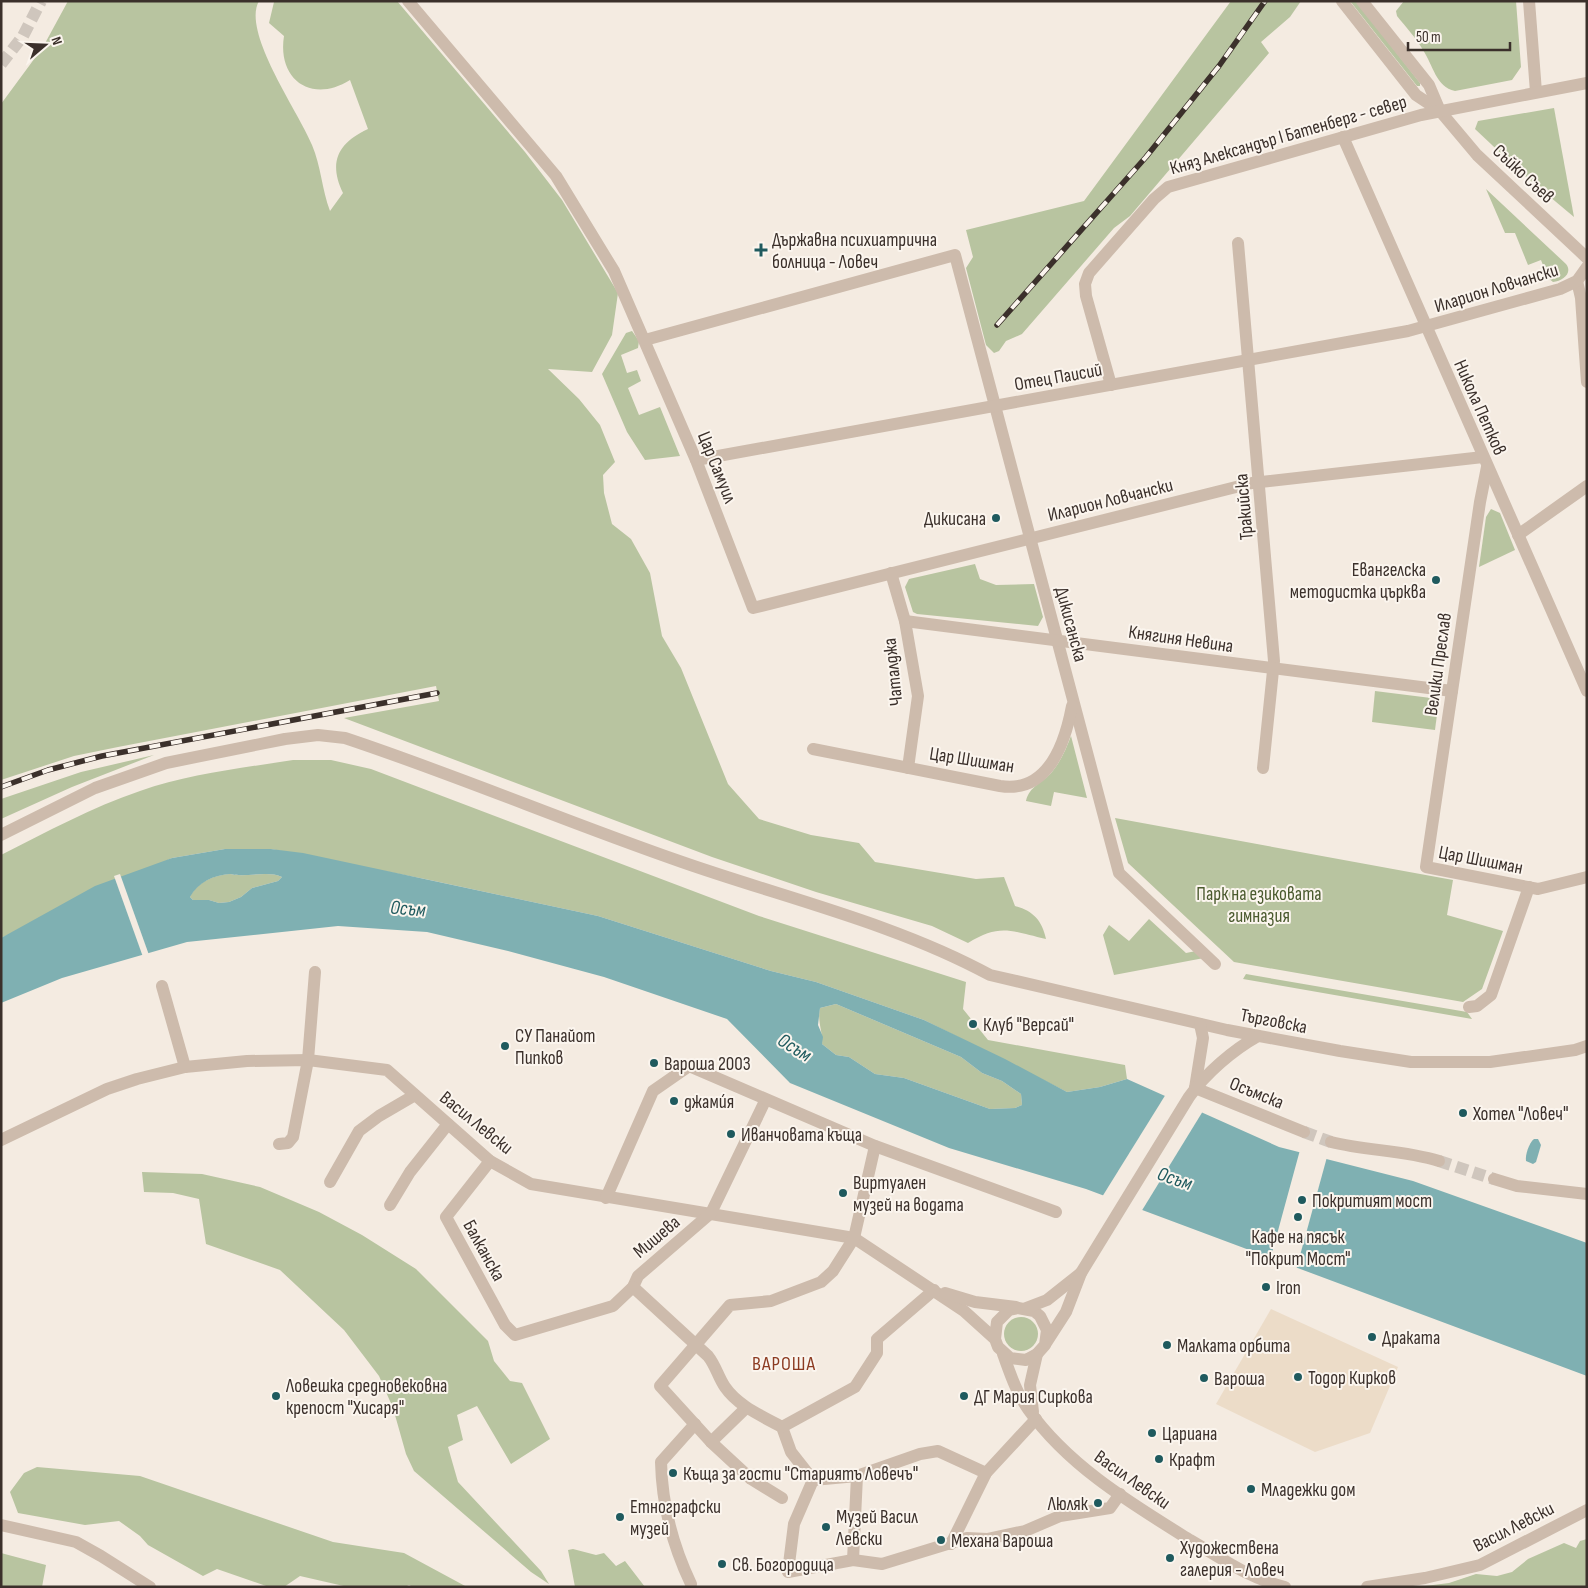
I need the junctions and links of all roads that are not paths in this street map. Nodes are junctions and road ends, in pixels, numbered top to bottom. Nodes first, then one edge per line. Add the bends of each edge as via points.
1 (408, 1) edge
2 (1342, 1) edge
3 (1362, 1) edge
4 (1529, 1) edge
5 (1587, 83) edge
6 (1536, 92) junction
7 (1440, 111) junction
8 (1343, 137) junction
9 (1238, 243) dead end
10 (1587, 258) edge
11 (1587, 267) edge
12 (1577, 281) junction
13 (1426, 328) junction
14 (645, 340) junction
15 (1249, 361) junction
16 (1587, 382) edge
17 (1111, 385) junction
18 (995, 406) junction
19 (696, 460) junction
20 (1485, 462) junction
21 (1260, 482) junction
22 (1587, 486) edge
23 (1498, 490) junction
24 (1480, 502) junction
25 (1518, 535) junction
26 (1030, 538) junction
27 (892, 573) junction
28 (753, 608) joint
29 (905, 621) junction
30 (1057, 640) junction
31 (1274, 669) junction
32 (1452, 691) junction
33 (1587, 691) edge
34 (1073, 701) junction
35 (813, 749) dead end
36 (908, 768) junction
37 (1263, 768) dead end
38 (1, 835) edge
39 (1426, 867) joint
40 (1587, 878) edge
41 (1529, 887) junction
42 (1215, 964) dead end
43 (315, 972) dead end
44 (162, 986) dead end
45 (1469, 1007) dead end
46 (1200, 1024) junction
47 (1227, 1030) junction
48 (1258, 1036) junction
49 (1586, 1045) edge
50 (308, 1060) junction
51 (1199, 1066) junction
52 (185, 1067) junction
53 (1212, 1073) junction
54 (1192, 1092) junction
55 (415, 1095) junction
56 (765, 1101) junction
57 (448, 1124) junction
58 (1304, 1132) tunnel mouth
59 (1, 1140) edge
60 (1331, 1142) tunnel mouth
61 (279, 1144) dead end
62 (875, 1146) junction
63 (490, 1161) junction
64 (1439, 1161) tunnel mouth
65 (1494, 1179) tunnel mouth
66 (330, 1182) dead end
67 (1587, 1194) edge
68 (606, 1198) junction
69 (390, 1205) dead end
70 (1056, 1212) dead end
71 (711, 1213) junction
72 (854, 1238) junction
73 (1080, 1273) junction
74 (633, 1287) junction
75 (934, 1290) junction
76 (1022, 1308) junction
77 (515, 1335) joint
78 (995, 1339) junction
79 (696, 1347) junction
80 (1041, 1350) junction
81 (1003, 1354) junction
82 (746, 1408) junction
83 (1036, 1419) junction
84 (695, 1424) junction
85 (782, 1427) junction
86 (711, 1442) junction
87 (986, 1473) junction
88 (857, 1476) junction
89 (813, 1480) junction
90 (1120, 1494) junction
91 (782, 1498) dead end
92 (1587, 1510) edge
93 (1, 1525) edge
94 (951, 1544) junction
95 (853, 1560) junction
96 (690, 1584) dead end
97 (1391, 1586) edge
98 (150, 1587) edge
99 (1285, 1587) edge
100 (1367, 1587) edge

1 - 14 street, Цар Самуил via 556,176 614,271
2 - 7 street, Съйко Съев via 1416,95
3 - 7 street, Съйко Съев via 1429,85
4 - 6 street
5 - 6 street, Княз Александър I Батенберг - север
6 - 7 street, Княз Александър I Батенберг - север
7 - 8 street, Княз Александър I Батенберг - север
7 - 10 street, Съйко Съев via 1477,155
8 - 13 street, Никола Петков
8 - 17 street, Княз Александър I Батенберг - север via 1175,185 1154,199 1090,273 1085,284
9 - 15 street, Тракийска
11 - 12 street
12 - 13 street, Иларион Ловчански via 1560,289
12 - 16 street
13 - 15 street, Отец Паисий
13 - 20 street, Никола Петков
14 - 18 street, Дикисанска via 955,256
14 - 19 street, Цар Самуил
15 - 17 street, Отец Паисий
15 - 21 street, Тракийска
17 - 18 street, Отец Паисий
18 - 19 street, Отец Паисий
18 - 26 street, Дикисанска
19 - 28 street, Цар Самуил
20 - 21 street, Иларион Ловчански
20 - 23 street, Никола Петков
20 - 24 street, Велики Преслав
21 - 26 street, Иларион Ловчански
21 - 31 street, Тракийска
22 - 25 street
23 - 24 street
23 - 25 street, Никола Петков
24 - 32 street, Велики Преслав
25 - 33 street, Никола Петков
26 - 27 street, Иларион Ловчански
26 - 30 street, Дикисанска
27 - 28 street, Иларион Ловчански
27 - 29 street, Чаталджа
29 - 30 street, Княгиня Невина
29 - 36 street, Чаталджа via 918,696
30 - 31 street, Княгиня Невина
30 - 34 street, Дикисанска
31 - 32 street, Княгиня Невина
31 - 37 street, Тракийска
32 - 39 street, Велики Преслав
34 - 36 street, Цар Шишман via 1057,756 1044,772 1028,783 1008,787
34 - 42 street, Дикисанска via 1119,873
35 - 36 street, Цар Шишман
38 - 46 street, Търговска via 95,788 166,763 284,739 318,735 345,738 681,862 898,933 990,975
39 - 41 street, Цар Шишман
40 - 41 street, Цар Шишман via 1548,888
41 - 45 street via 1491,995 1477,1006
43 - 50 street
44 - 52 street
46 - 47 street, Търговска
46 - 51 street via 1203,1038
47 - 48 street, Търговска
47 - 51 street via 1208,1044
47 - 53 street via 1230,1044 1227,1053
48 - 49 street, Търговска via 1411,1062 1490,1062
48 - 53 street via 1241,1046
50 - 52 street, Васил Левски
50 - 55 street, Васил Левски via 386,1070
50 - 61 street via 293,1137 288,1143
51 - 54 street
52 - 59 street, Васил Левски via 107,1089
53 - 54 street
54 - 58 street, Осъмска
54 - 73 street
55 - 57 street, Васил Левски
55 - 66 street via 359,1131
56 - 62 street
56 - 68 street via 689,1066 653,1091
56 - 71 street, Мишева
57 - 63 street, Васил Левски
57 - 69 street via 410,1172
60 - 64 street via 1415,1153
62 - 70 street
62 - 72 street
63 - 68 street, Васил Левски via 531,1184
63 - 77 street, Балканска via 446,1217 505,1325
65 - 67 street via 1517,1186
68 - 71 street, Васил Левски
71 - 72 street, Васил Левски
71 - 74 street, Мишева via 638,1276
72 - 75 street, Васил Левски
72 - 79 street via 821,1282 771,1301 730,1305
73 - 76 street via 1047,1300
73 - 80 street via 1066,1312
74 - 77 street, Мишева via 613,1306
74 - 79 street
75 - 76 street via 975,1302
75 - 78 street
75 - 85 street via 877,1339 876,1352 855,1387
76 - 78 street via 1010,1310 997,1322
76 - 80 street via 1040,1316 1044,1322 1047,1338
78 - 81 street
79 - 82 street via 708,1356 727,1390
79 - 84 street via 660,1386
80 - 81 street via 1026,1360
80 - 83 street via 1030,1385
81 - 83 street, Васил Левски via 1021,1398
82 - 85 street
82 - 86 street
83 - 87 street
83 - 90 street, Васил Левски via 1077,1462
84 - 86 street
84 - 96 street via 661,1462 662,1493 670,1533
85 - 89 street via 791,1452
86 - 91 street via 751,1479
87 - 88 street via 938,1451
87 - 94 street
88 - 89 street
88 - 95 street
89 - 95 street via 794,1524 788,1572
90 - 94 street via 1110,1508 1060,1516 1018,1533 987,1539 967,1538
90 - 99 street, Васил Левски via 1236,1568
92 - 97 street, Васил Левски via 1480,1565
93 - 98 street via 76,1542
94 - 95 street via 882,1564
97 - 100 street, Васил Левски

